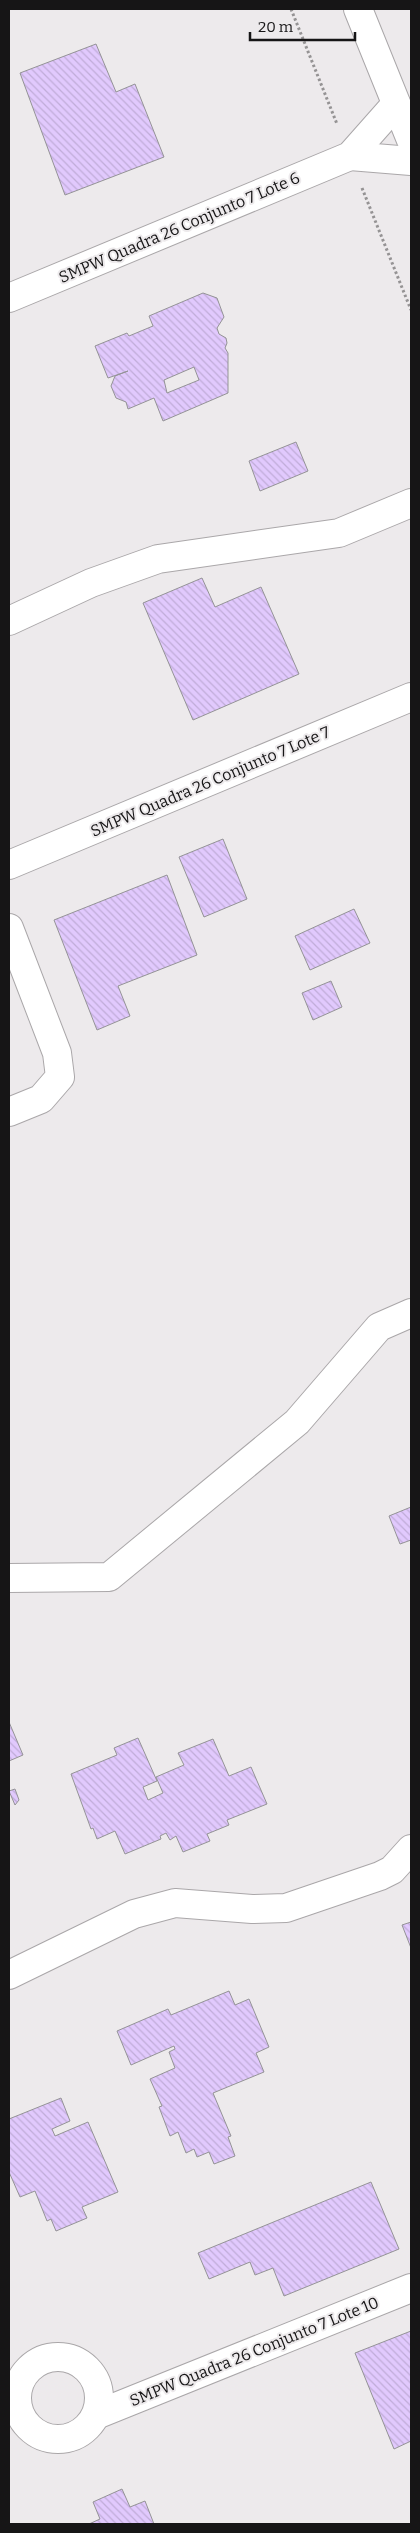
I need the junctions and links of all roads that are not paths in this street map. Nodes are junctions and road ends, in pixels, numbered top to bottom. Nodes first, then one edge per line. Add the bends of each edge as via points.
1 (358, 9) edge
2 (396, 104) junction
3 (410, 135) edge
4 (350, 156) junction
5 (411, 162) edge
6 (9, 298) edge
7 (411, 504) edge
8 (9, 622) edge
9 (411, 697) edge
10 (9, 865) edge
11 (9, 928) edge
12 (9, 1112) edge
13 (411, 1313) edge
14 (9, 1578) edge
15 (411, 1850) edge
16 (9, 1975) edge
17 (411, 2288) edge
18 (96, 2415) dead end

1 - 2 street
2 - 3 street
2 - 4 street, SMPW Quadra 26 Conjunto 7 Lote 6
4 - 5 street, SMPW Quadra 26 Conjunto 7 Lote 6
4 - 6 street, SMPW Quadra 26 Conjunto 7 Lote 6
7 - 8 street via 339,533 158,559 91,583
9 - 10 street, SMPW Quadra 26 Conjunto 7 Lote 7
11 - 12 street via 58,1054 60,1078 41,1099
13 - 14 street via 379,1327 297,1422 109,1577
15 - 16 street via 392,1870 380,1876 286,1908 252,1909 174,1903 134,1914
17 - 18 street, SMPW Quadra 26 Conjunto 7 Lote 10

